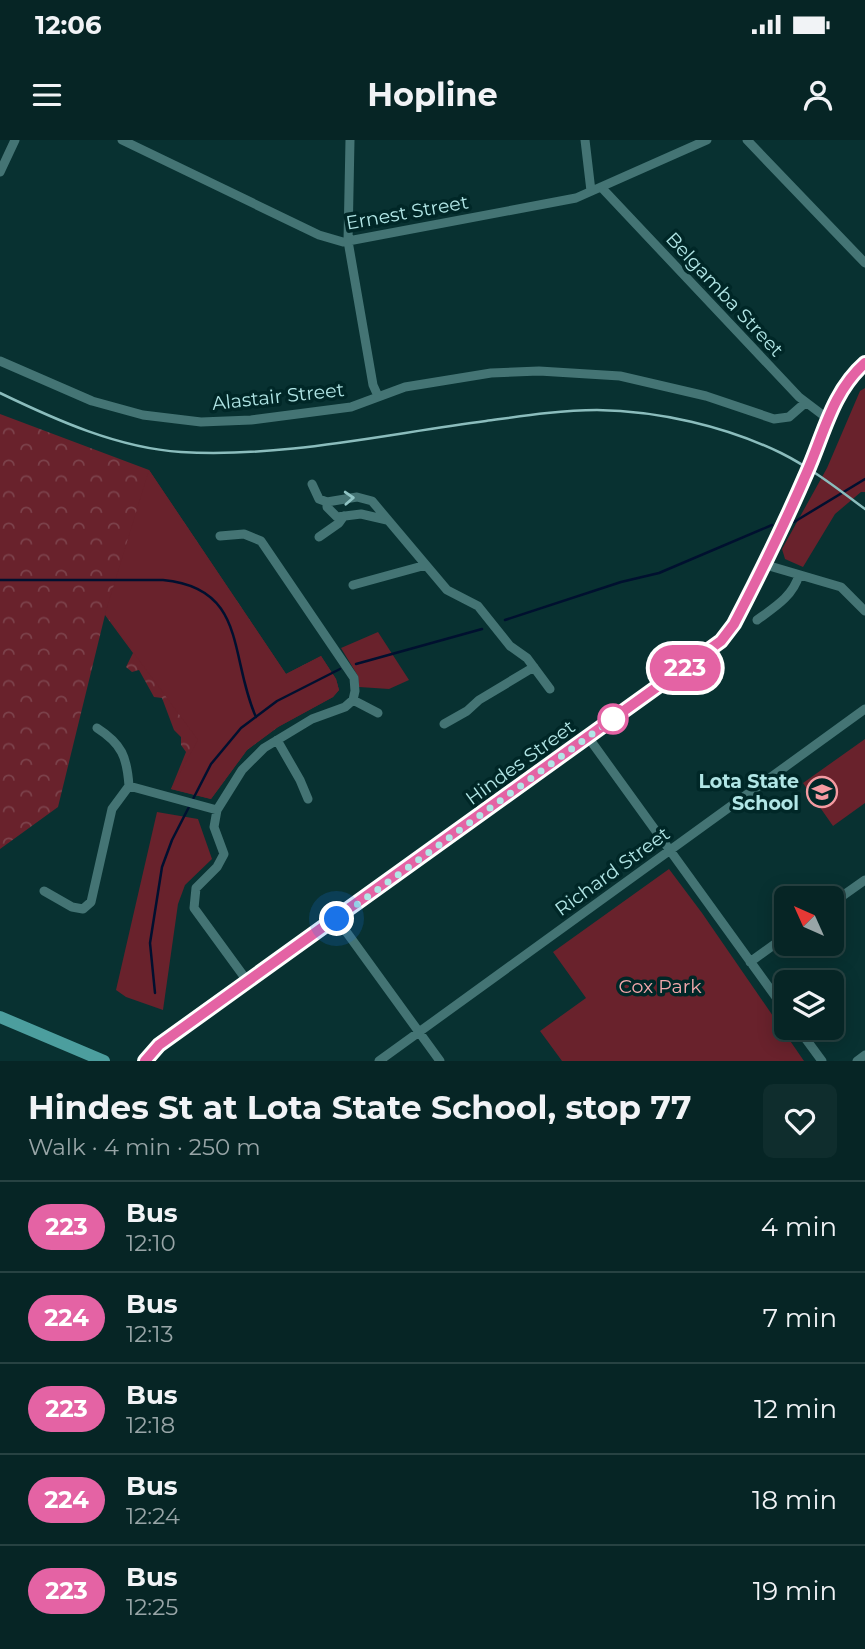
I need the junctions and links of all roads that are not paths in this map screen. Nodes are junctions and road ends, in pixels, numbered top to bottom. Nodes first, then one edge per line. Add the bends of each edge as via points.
1 (15, 140) edge
2 (122, 140) edge
3 (350, 140) edge
4 (586, 140) edge
5 (707, 140) edge
6 (747, 140) edge
7 (0, 172) edge
8 (601, 187) junction
9 (591, 191) junction
10 (348, 241) junction
11 (865, 264) edge
12 (0, 361) edge
13 (865, 363) edge
14 (378, 396) junction
15 (805, 403) junction
16 (828, 419) junction
17 (312, 484) dead end
18 (327, 502) junction
19 (344, 516) junction
20 (387, 520) junction
21 (220, 536) dead end
22 (318, 537) dead end
23 (763, 564) junction
24 (426, 565) junction
25 (799, 575) junction
26 (353, 585) dead end
27 (865, 611) edge
28 (757, 620) dead end
29 (534, 667) junction
30 (550, 689) dead end
31 (353, 700) junction
32 (865, 709) edge
33 (379, 713) dead end
34 (444, 724) dead end
35 (97, 728) dead end
36 (588, 737) junction
37 (276, 740) junction
38 (129, 786) junction
39 (308, 799) dead end
40 (217, 810) junction
41 (670, 850) junction
42 (865, 880) edge
43 (44, 891) dead end
44 (844, 895) edge
45 (337, 919) junction
46 (774, 945) edge
47 (750, 962) junction
48 (248, 982) junction
49 (774, 995) edge
50 (0, 1017) edge
51 (419, 1032) junction
52 (807, 1040) edge
53 (865, 1055) edge
54 (104, 1061) edge
55 (145, 1061) edge
56 (379, 1061) edge
57 (440, 1061) edge
58 (822, 1061) edge
59 (857, 1061) edge

1 - 7 street
2 - 10 street, Ernest Street via 319,235
3 - 10 street
4 - 9 street
5 - 8 street, Ernest Street
6 - 11 street
8 - 9 street, Ernest Street
8 - 15 street, Belgamba Street
9 - 10 street, Ernest Street via 576,198
10 - 14 street
12 - 14 street, Alastair Street via 92,401 143,415 201,422 351,407
13 - 16 street, Hindes Street via 849,378
14 - 15 street, Alastair Street via 491,373 539,370 644,381 774,419 789,417
15 - 16 street, Belgamba Street
16 - 23 street, Hindes Street
17 - 18 street via 319,499
18 - 19 street via 332,515
18 -> 20 street via 366,498
19 - 20 street via 361,514
19 - 22 street
20 - 24 street
21 - 31 street via 244,534 261,541 354,678
23 - 25 street
23 - 36 street, Hindes Street via 721,641
24 - 26 street
24 - 29 street via 447,590 478,607
25 - 27 street via 841,587
25 - 28 street via 783,601
29 - 30 street
29 - 34 street
31 - 33 street
31 - 37 street
32 - 41 street, Richard Street
35 - 38 street via 117,743 128,768
36 - 41 street
36 - 45 street, Hindes Street
37 - 39 street
37 - 40 street via 243,770
38 - 40 street
38 - 43 street via 112,809 91,902 83,909 72,907
40 - 48 street via 214,827 224,854 195,888 194,908
41 - 47 street
41 - 51 street, Richard Street
42 - 44 street
45 - 48 street, Hindes Street
45 - 51 street
46 - 47 street
47 - 49 street
48 - 55 street, Hindes Street via 159,1045
50 - 54 street
51 - 56 street, Richard Street
51 - 57 street
52 - 58 street
53 - 59 street

